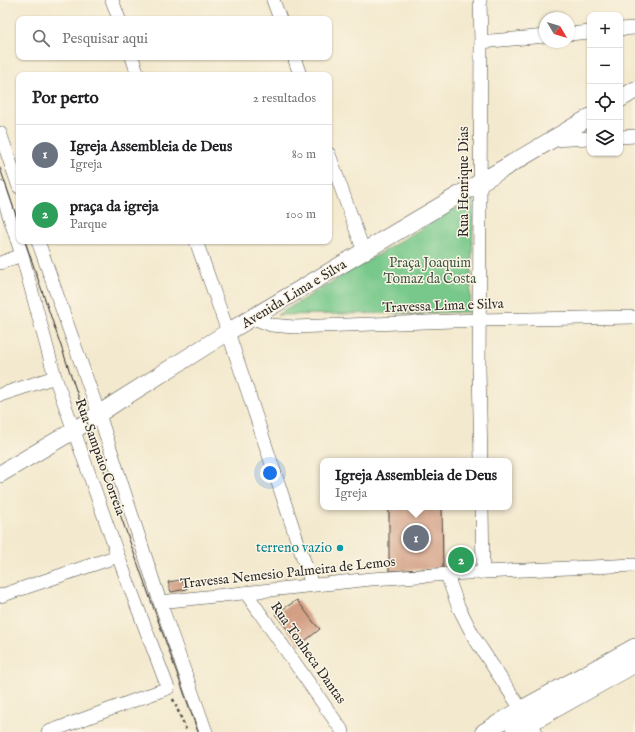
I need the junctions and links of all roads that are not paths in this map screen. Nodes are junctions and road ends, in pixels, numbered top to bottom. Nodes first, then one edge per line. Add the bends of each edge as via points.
1 (112, 0) edge
2 (273, 0) edge
3 (480, 0) edge
4 (118, 16) edge
5 (279, 16) edge
6 (635, 28) edge
7 (623, 29) edge
8 (587, 32) edge
9 (575, 33) edge
10 (539, 37) edge
11 (481, 42) junction
12 (133, 60) edge
13 (295, 60) edge
14 (137, 72) edge
15 (299, 72) edge
16 (635, 90) edge
17 (623, 97) edge
18 (587, 119) edge
19 (0, 133) edge
20 (635, 136) edge
21 (623, 137) edge
22 (587, 138) edge
23 (550, 140) junction
24 (332, 162) edge
25 (16, 178) edge
26 (480, 184) junction
27 (0, 188) edge
28 (16, 237) edge
29 (18, 244) edge
30 (39, 244) edge
31 (197, 244) edge
32 (364, 252) junction
33 (22, 255) junction
34 (0, 263) edge
35 (635, 317) edge
36 (253, 318) junction
37 (479, 320) junction
38 (228, 332) junction
39 (55, 377) junction
40 (0, 395) edge
41 (99, 414) junction
42 (73, 431) junction
43 (481, 458) edge
44 (0, 474) edge
45 (482, 510) edge
46 (118, 556) junction
47 (635, 565) edge
48 (484, 572) junction
49 (447, 575) junction
50 (312, 585) junction
51 (246, 593) junction
52 (0, 596) edge
53 (160, 602) junction
54 (635, 647) edge
55 (635, 664) edge
56 (529, 721) edge
57 (48, 732) edge
58 (206, 732) edge
59 (343, 732) edge
60 (484, 732) edge
61 (514, 732) edge

1 - 4 street
2 - 5 street
3 - 11 street, Rua Henrique Dias
6 - 7 street
8 - 9 street
10 - 11 street
11 - 26 street, Rua Henrique Dias
12 - 14 street
13 - 15 street
16 - 17 main road
18 - 23 main road, Avenida Lima e Silva
19 - 25 street
20 - 21 street
22 - 23 street
23 - 26 main road, Avenida Lima e Silva
24 - 32 street
26 - 32 main road, Avenida Lima e Silva
26 - 37 street, Rua Henrique Dias
27 - 28 street, Rua Sampaio Correia
29 - 33 street, Rua Sampaio Correia
30 - 41 street, Rua Sampaio Correia
31 - 38 street
32 - 36 main road, Avenida Lima e Silva
33 - 34 street
33 - 39 street, Rua Sampaio Correia
35 - 37 street, Travessa Lima e Silva
36 - 37 street, Travessa Lima e Silva via 272,325 294,327
36 - 38 main road, Avenida Lima e Silva
37 - 43 street, Rua Henrique Dias
38 - 41 main road, Avenida Lima e Silva
38 - 50 street
39 - 40 street
39 - 42 street, Rua Sampaio Correia
41 - 42 main road, Avenida Lima e Silva
41 - 53 street, Rua Sampaio Correia
42 - 44 main road, Avenida Lima e Silva
42 - 46 street, Rua Sampaio Correia
45 - 48 street
46 - 52 street
46 - 57 street, Rua Sampaio Correia via 168,688
47 - 48 street, Travessa Nemesio Palmeira de Lemos
48 - 49 street, Travessa Nemesio Palmeira de Lemos
49 - 50 street, Travessa Nemesio Palmeira de Lemos
49 - 56 street via 458,606 475,639
50 - 51 street, Travessa Nemesio Palmeira de Lemos
51 - 53 street, Travessa Nemesio Palmeira de Lemos
51 - 59 street, Rua Tonheca Dantas
53 - 58 street, Rua Sampaio Correia
54 - 56 main road
55 - 56 main road
56 - 60 main road
56 - 61 main road

